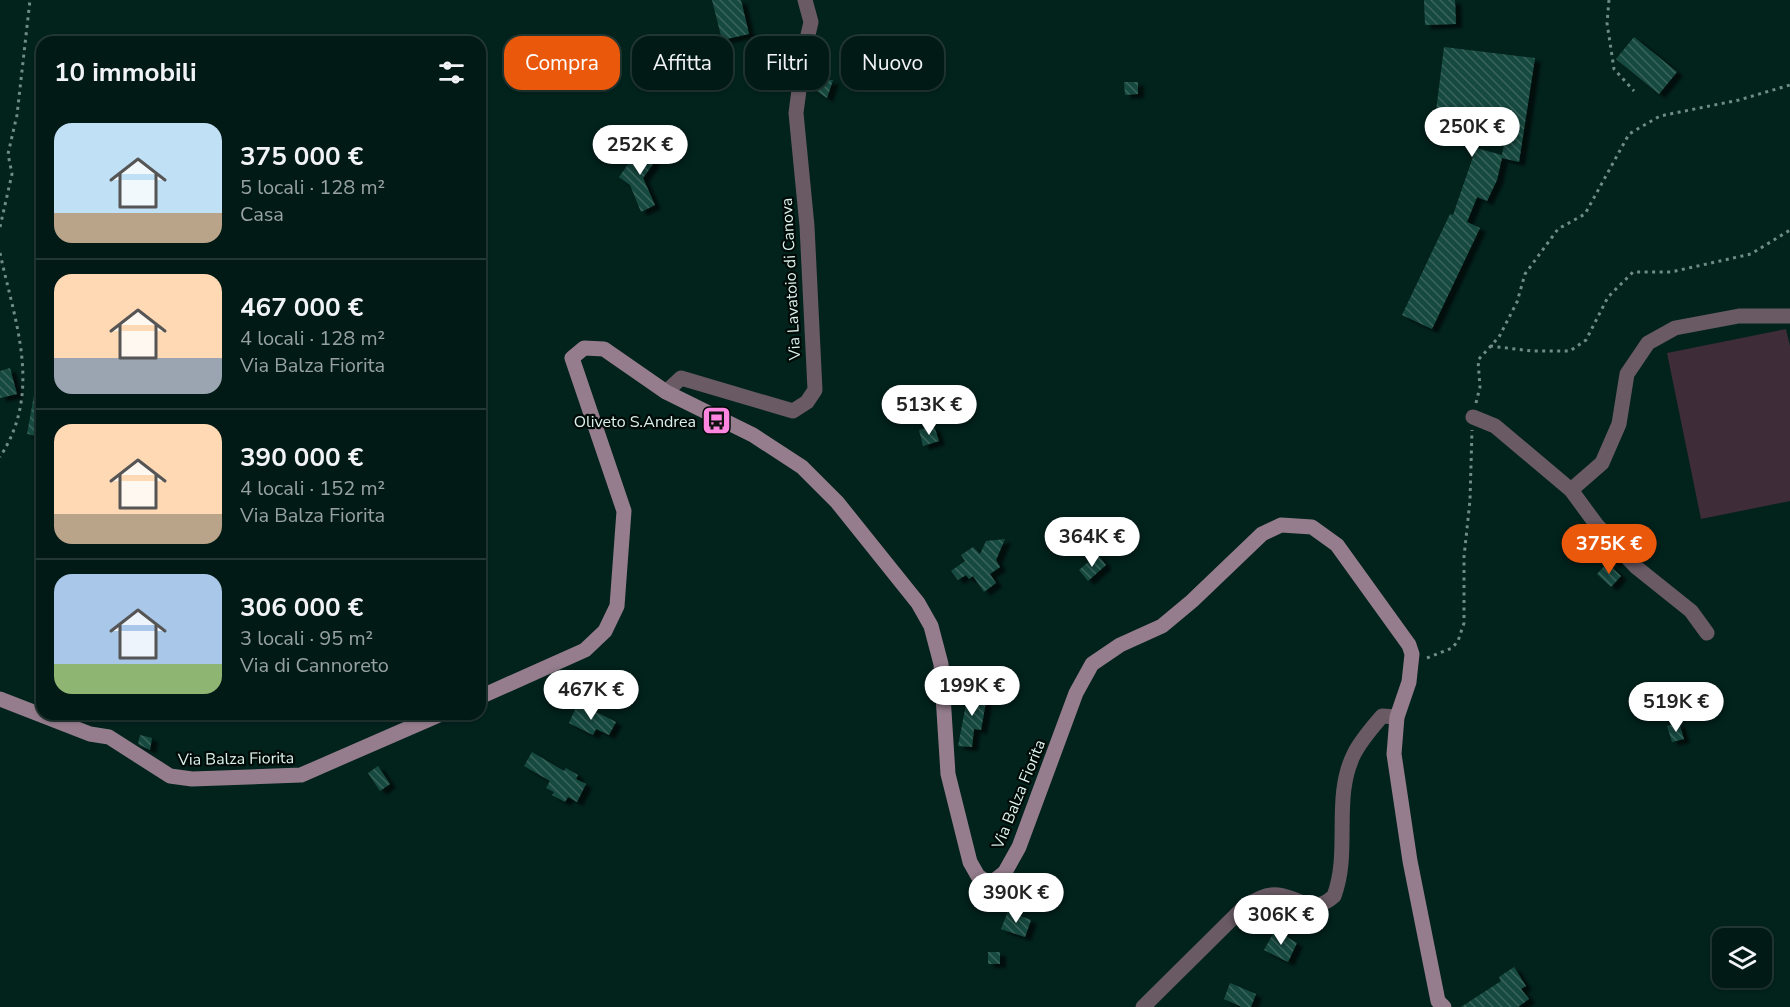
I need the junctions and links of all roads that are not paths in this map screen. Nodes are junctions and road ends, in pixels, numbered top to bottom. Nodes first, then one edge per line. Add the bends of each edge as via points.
1 (805, 0) edge
2 (1790, 316) edge
3 (666, 392) junction
4 (1473, 417) road end
5 (1571, 490) junction
6 (1707, 633) dead end
7 (486, 694) edge
8 (0, 699) edge
9 (36, 713) edge
10 (1397, 717) junction
11 (54, 720) edge
12 (427, 720) edge
13 (1143, 1007) edge
14 (1444, 1007) edge

1 - 3 street, Via Lavatoio di Canova via 811,22 796,113 807,226 815,390 807,402 793,411 681,378
2 - 5 street via 1739,316 1675,328 1648,343 1627,374 1619,424 1602,464
3 - 7 street, Via Balza Fiorita via 604,349 584,348 572,358 624,511 617,606 604,631 585,650
3 - 10 street, Via Balza Fiorita via 753,435 802,467 837,502 918,603 931,626 941,664 948,774 967,851 978,876 990,884 1005,872 1019,846 1076,693 1092,664 1120,645 1162,626 1262,534 1281,525 1312,527 1337,544 1409,645 1411,663 1406,696
4 - 5 street via 1495,426
5 - 6 street via 1636,567 1691,610
8 - 9 street, Via Balza Fiorita
10 - 13 street via 1382,716 1354,754 1348,769 1342,853 1334,896 1312,907 1277,894 1255,900 1236,914
10 - 14 street, Via Balza Fiorita via 1394,754 1410,861 1425,946 1438,1000
11 - 12 street, Via Balza Fiorita via 109,737 170,776 192,779 301,775

